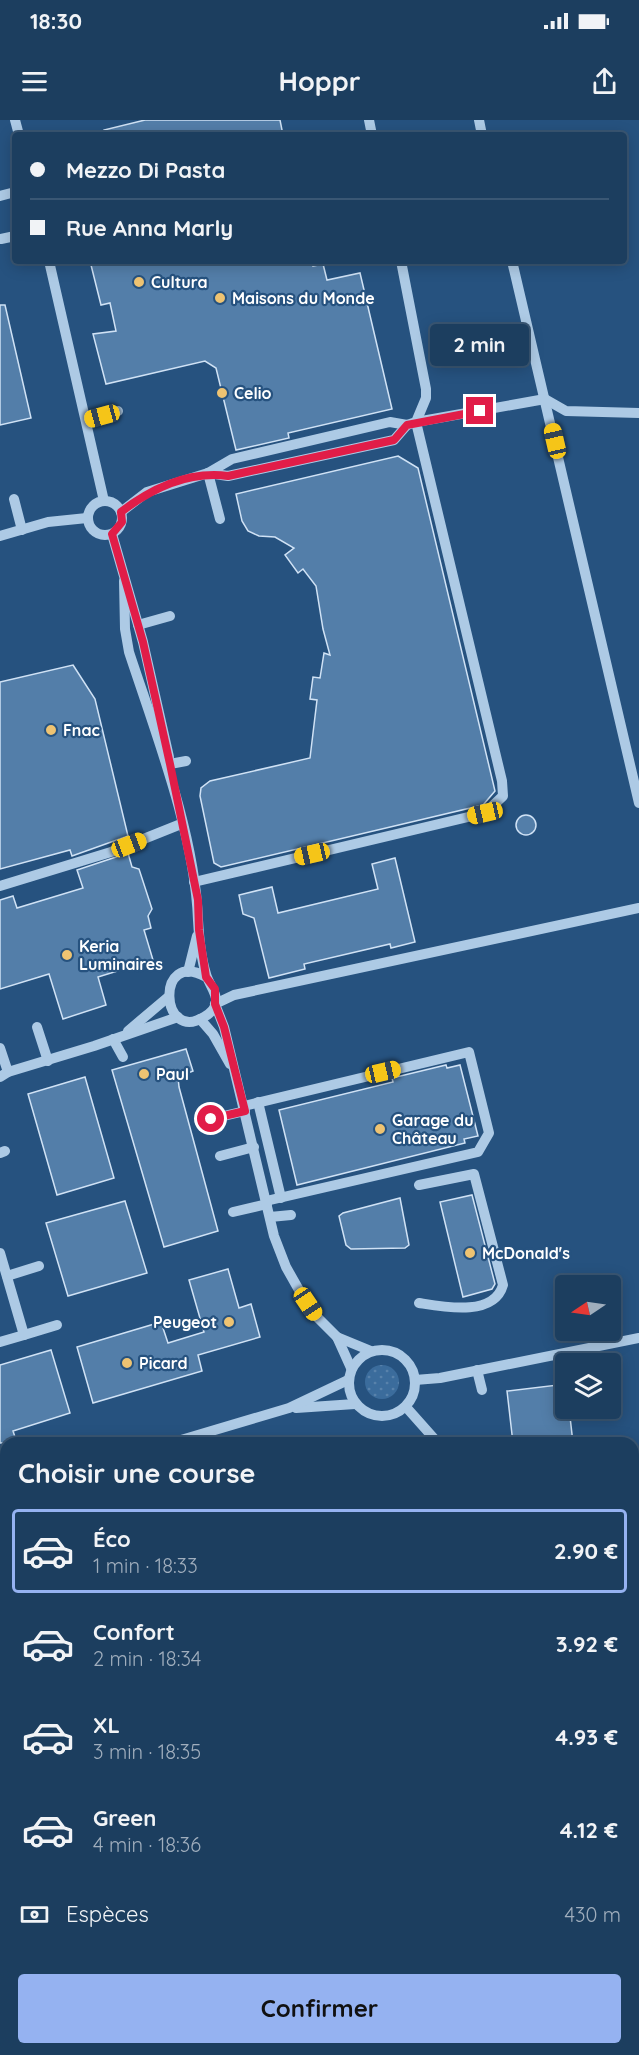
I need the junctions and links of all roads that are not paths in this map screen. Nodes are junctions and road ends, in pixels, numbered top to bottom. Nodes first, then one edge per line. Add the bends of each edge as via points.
1 (12, 237) edge
2 (2, 239) dead end
3 (50, 264) edge
4 (402, 264) edge
5 (513, 264) edge
6 (545, 399) junction
7 (118, 411) dead end
8 (639, 414) edge
9 (86, 420) junction
10 (411, 424) junction
11 (208, 473) junction
12 (14, 499) dead end
13 (104, 501) junction
14 (121, 512) junction
15 (87, 518) junction
16 (220, 519) dead end
17 (22, 530) junction
18 (112, 534) junction
19 (0, 536) edge
20 (124, 581) junction
21 (171, 616) dead end
22 (138, 625) junction
23 (186, 761) dead end
24 (170, 764) junction
25 (172, 785) junction
26 (639, 803) edge
27 (181, 824) junction
28 (194, 882) junction
29 (0, 886) edge
30 (639, 908) edge
31 (199, 930) junction
32 (188, 972) junction
33 (206, 977) junction
34 (167, 998) junction
35 (215, 1004) junction
36 (178, 1017) junction
37 (200, 1019) junction
38 (37, 1027) dead end
39 (118, 1037) junction
40 (0, 1048) edge
41 (123, 1057) dead end
42 (48, 1061) junction
43 (3, 1074) edge
44 (236, 1074) junction
45 (258, 1102) junction
46 (244, 1108) junction
47 (211, 1119) dead end
48 (254, 1147) junction
49 (220, 1156) dead end
50 (419, 1185) dead end
51 (281, 1198) junction
52 (267, 1203) junction
53 (233, 1212) dead end
54 (291, 1215) dead end
55 (270, 1217) junction
56 (0, 1253) edge
57 (39, 1266) dead end
58 (4, 1269) edge
59 (419, 1303) dead end
60 (57, 1325) dead end
61 (24, 1335) junction
62 (337, 1337) junction
63 (639, 1338) edge
64 (0, 1342) edge
65 (371, 1351) junction
66 (351, 1368) junction
67 (477, 1370) junction
68 (348, 1380) junction
69 (415, 1380) junction
70 (482, 1390) dead end
71 (355, 1404) junction
72 (406, 1407) junction
73 (290, 1408) junction
74 (191, 1437) edge
75 (433, 1437) edge

1 - 2 street
3 - 9 street
4 - 10 street via 426,389 426,398
5 - 6 street
6 - 8 street via 566,411
6 - 10 street
6 - 26 street
7 - 9 street
9 - 13 street
10 - 11 street via 390,422 232,459
10 - 11 street via 394,440 228,476
10 - 28 street via 500,770 503,796 485,813
11 - 14 street via 147,492
11 - 16 street
12 - 17 street
13 - 14 street
13 - 15 street via 94,505
14 - 18 street via 122,522
15 - 17 street via 48,522
15 - 18 street via 96,533
17 - 19 street
18 - 20 street
20 - 22 street
20 - 25 street via 119,631
21 - 22 street
22 - 24 street
23 - 24 street
24 - 25 street
25 - 27 street
27 - 28 street
27 - 29 street via 111,852
28 - 31 street
30 - 35 street via 234,995
31 - 32 street
31 - 33 street
32 - 33 street
32 - 34 street via 171,984
33 - 35 street via 215,989
34 - 36 street
34 - 39 street
35 - 37 street
35 - 44 street
36 - 37 street
36 - 39 street
37 - 44 street
38 - 42 street
39 - 41 street
39 - 42 street
40 - 43 street
42 - 43 street
44 - 46 street
45 - 46 street
45 - 51 street
45 - 51 street via 469,1052 489,1134 478,1152
46 - 47 street
46 - 48 street
48 - 49 street
48 - 52 street
50 - 59 street via 474,1174 502,1285 494,1294 444,1307
51 - 52 street
52 - 53 street
52 - 55 street
54 - 55 street
55 - 62 street via 298,1290
56 - 58 street
57 - 58 street
58 - 61 street
60 - 61 street
61 - 64 street
62 - 65 street
62 - 66 street
63 - 67 street
65 - 66 street
65 - 69 street via 394,1352 408,1363
66 - 68 street
67 - 69 street
67 - 70 street
68 - 71 street
68 - 73 street
69 - 72 street via 415,1390
71 - 72 street via 374,1416 386,1417
71 - 73 street
72 - 75 street
73 - 74 street

